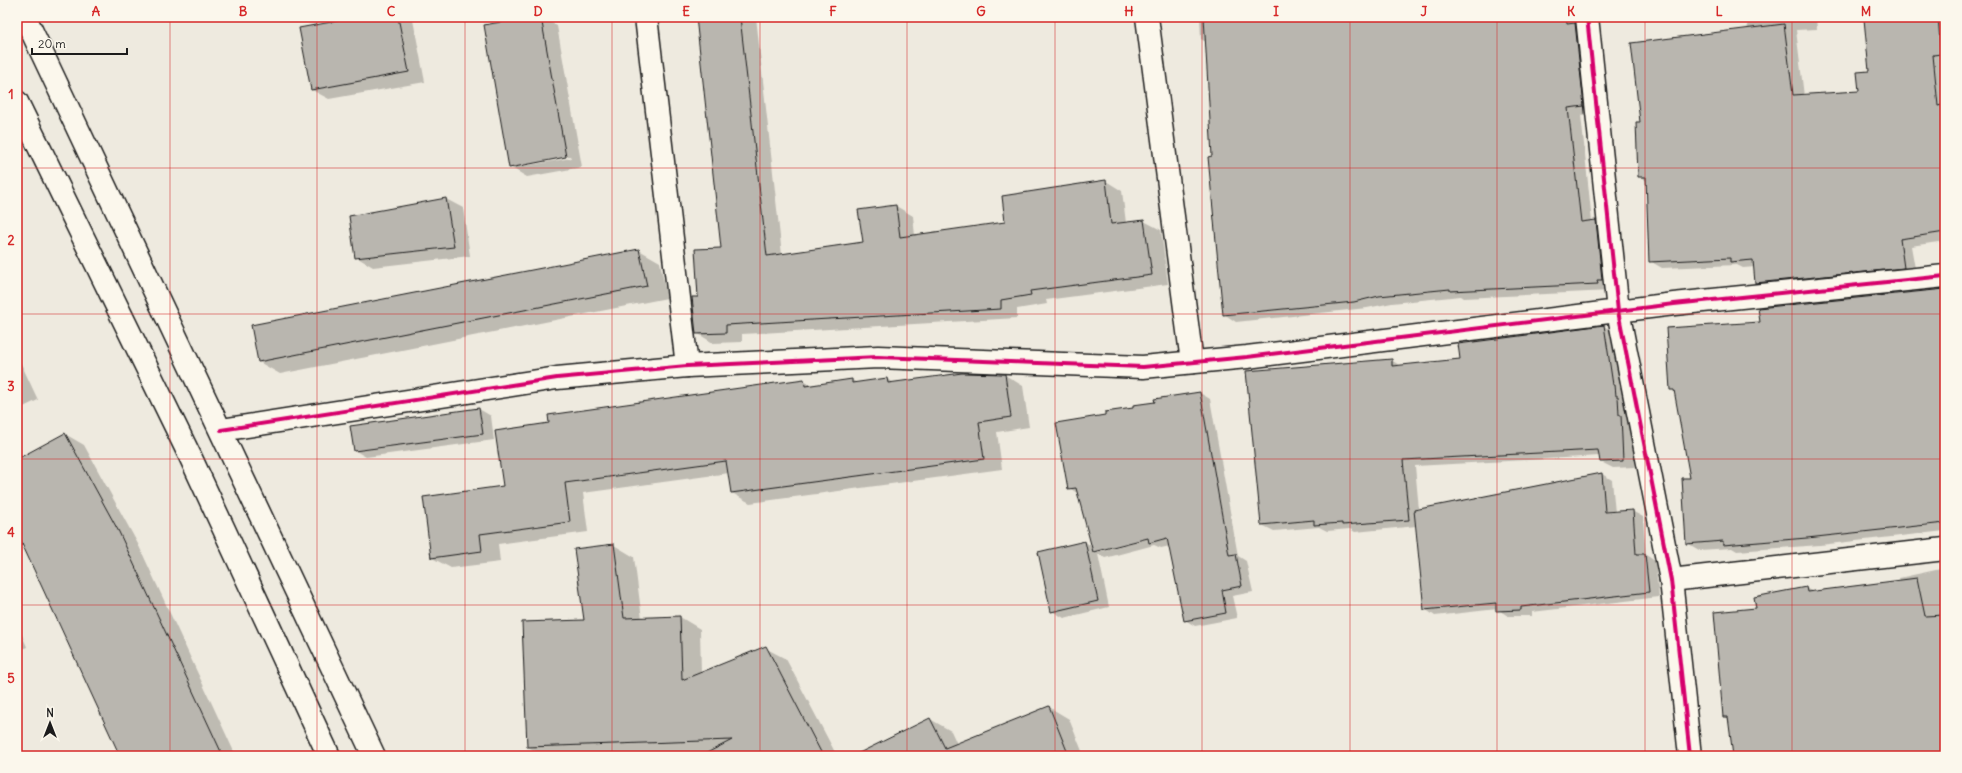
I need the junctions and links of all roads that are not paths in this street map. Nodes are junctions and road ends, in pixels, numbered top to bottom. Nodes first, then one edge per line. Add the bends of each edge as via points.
1 (25, 17) edge
2 (646, 17) edge
3 (1147, 17) edge
4 (1587, 17) edge
5 (17, 102) edge
6 (1945, 276) edge
7 (1618, 311) junction
8 (1192, 362) junction
9 (687, 366) junction
10 (220, 430) junction
11 (1945, 549) edge
12 (1671, 580) junction
13 (329, 756) edge
14 (374, 756) edge
15 (1690, 756) edge

1 - 10 street
2 - 9 street
3 - 8 street
4 - 7 street
5 - 13 street via 190,456
6 - 7 street
7 - 8 street
7 - 12 street
8 - 9 street via 1143,367 878,357
9 - 10 street via 557,378
10 - 14 street
11 - 12 street
12 - 15 street

